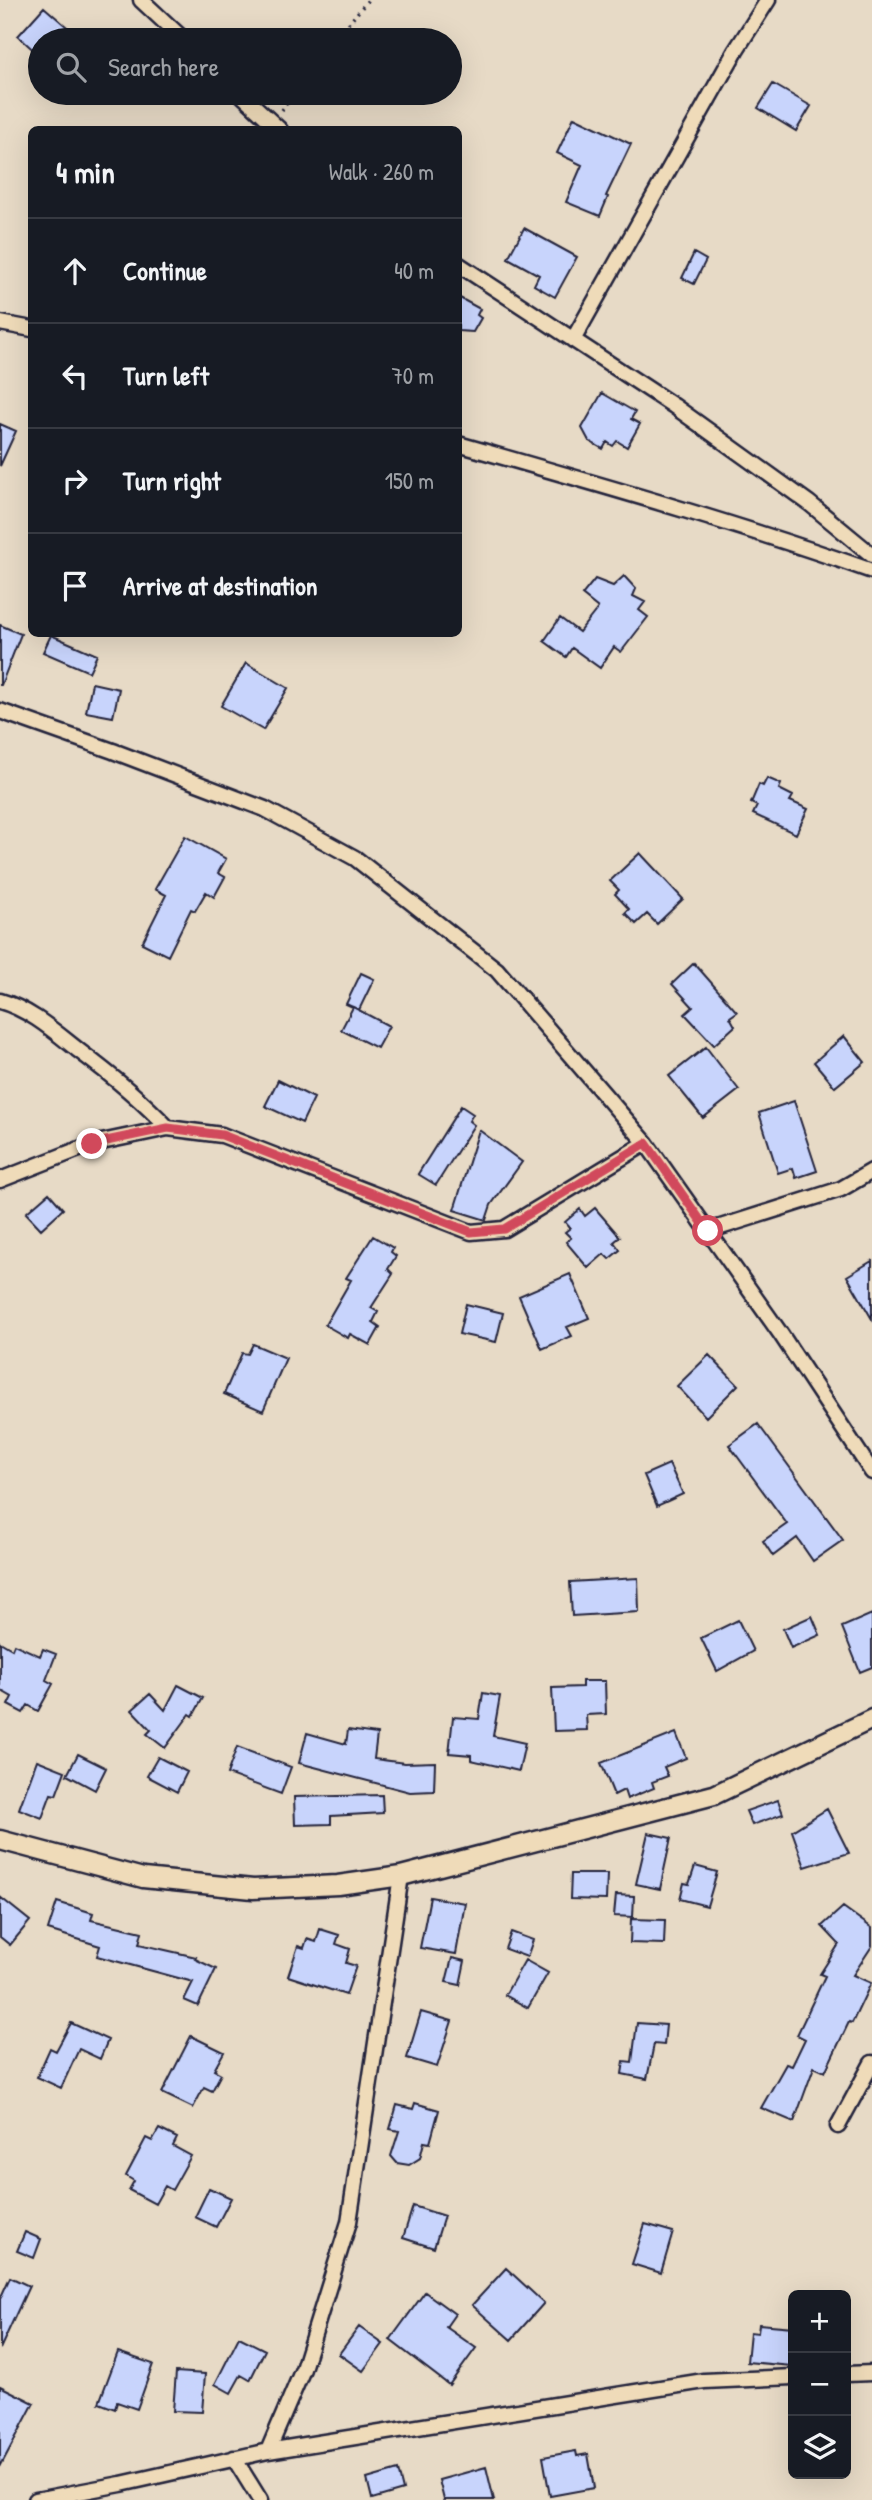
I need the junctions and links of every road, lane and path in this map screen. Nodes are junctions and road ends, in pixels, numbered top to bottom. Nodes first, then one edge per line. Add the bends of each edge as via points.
1 (141, 0) edge
2 (368, 0) edge
3 (768, 0) edge
4 (171, 28) edge
5 (345, 28) edge
6 (252, 105) edge
7 (288, 105) edge
8 (274, 126) edge
9 (276, 126) edge
10 (462, 267) edge
11 (0, 323) edge
12 (28, 328) edge
13 (573, 340) junction
14 (462, 445) edge
15 (872, 555) edge
16 (872, 571) edge
17 (0, 711) edge
18 (0, 1001) edge
19 (168, 1128) junction
20 (646, 1143) junction
21 (872, 1171) edge
22 (0, 1180) edge
23 (708, 1231) junction
24 (872, 1472) edge
25 (872, 1719) edge
26 (0, 1840) edge
27 (401, 1876) junction
28 (872, 2063) edge
29 (838, 2126) dead end
30 (872, 2373) edge
31 (851, 2374) edge
32 (788, 2377) edge
33 (268, 2451) junction
34 (234, 2458) junction
35 (36, 2500) edge
36 (260, 2500) edge

1 - 4 street
2 - 5 path
3 - 13 street
6 - 8 street
7 - 9 path
10 - 13 street
11 - 12 street
13 - 15 street via 696,422
14 - 16 street
17 - 20 street via 265,809 355,858 497,970
18 - 19 street via 45,1024 139,1097
19 - 20 street via 222,1135 471,1232 504,1229
19 - 22 street via 92,1144
20 - 23 street
21 - 23 street via 841,1189
23 - 24 street
25 - 27 street via 714,1795
26 - 27 street via 143,1878 253,1889
27 - 33 street via 349,2222 303,2369
28 - 29 street
30 - 31 street
32 - 33 street via 704,2381
33 - 34 street
34 - 35 street
34 - 36 street

